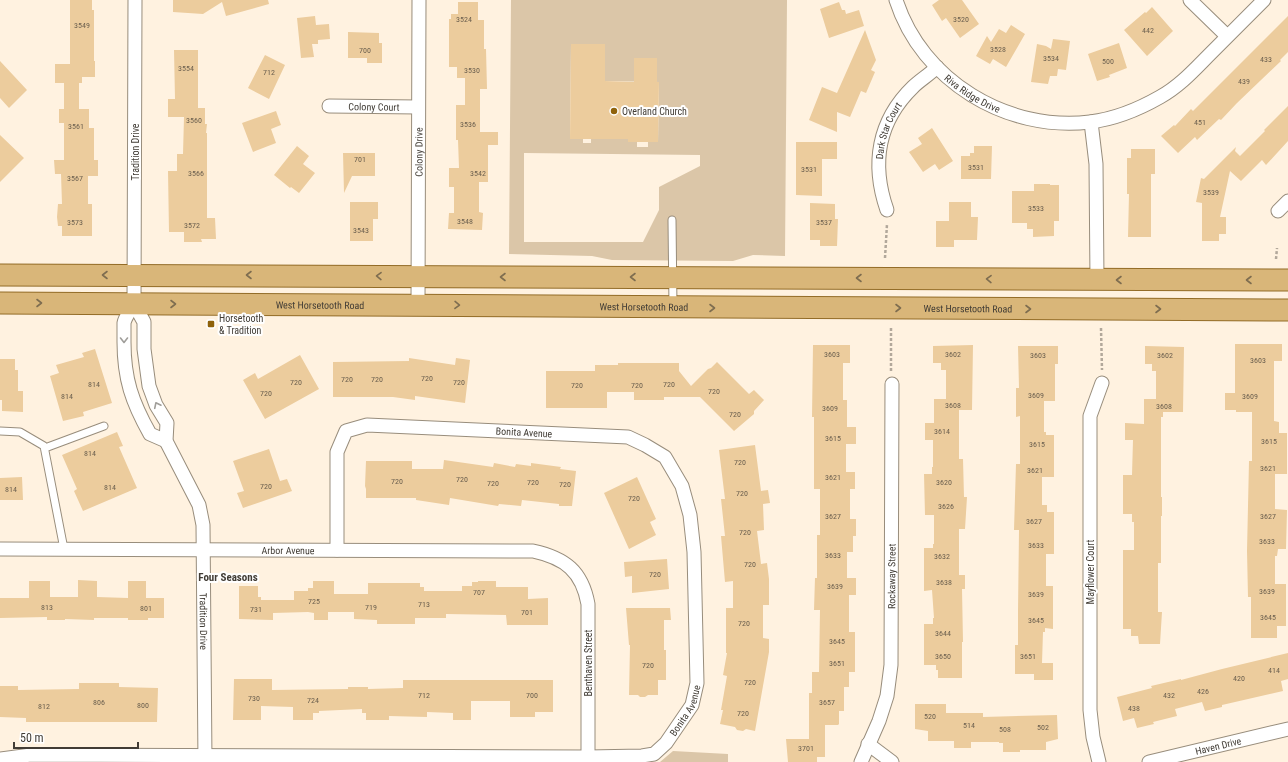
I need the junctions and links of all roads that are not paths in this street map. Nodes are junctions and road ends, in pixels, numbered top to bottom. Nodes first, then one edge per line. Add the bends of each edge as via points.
1 (135, 0) edge
2 (419, 0) edge
3 (896, 0) edge
4 (1190, 0) edge
5 (1264, 0) edge
6 (1227, 36) junction
7 (937, 67) junction
8 (329, 106) dead end
9 (418, 107) junction
10 (1091, 122) junction
11 (1288, 201) edge
12 (887, 210) dead end
13 (1278, 211) dead end
14 (672, 220) dead end
15 (0, 274) edge
16 (135, 275) junction
17 (418, 277) junction
18 (672, 278) junction
19 (1097, 280) junction
20 (1288, 280) edge
21 (0, 303) edge
22 (134, 304) junction
23 (418, 305) junction
24 (673, 308) junction
25 (1288, 310) edge
26 (1102, 383) road end
27 (892, 384) road end
28 (104, 426) dead end
29 (0, 431) edge
30 (166, 441) junction
31 (45, 448) junction
32 (0, 549) edge
33 (64, 549) junction
34 (203, 550) junction
35 (337, 550) junction
36 (571, 569) joint
37 (1288, 729) edge
38 (868, 744) junction
39 (0, 759) edge
40 (205, 759) edge
41 (588, 760) edge
42 (861, 762) edge
43 (892, 762) edge
44 (1099, 762) edge
45 (1149, 762) edge

1 - 16 street, Tradition Drive
2 - 9 street, Colony Drive
3 - 7 street, Riva Ridge Drive via 912,35
4 - 6 street
5 - 6 street, Riva Ridge Drive
6 - 10 street, Riva Ridge Drive via 1184,80 1162,96 1134,110
7 - 10 street, Riva Ridge Drive via 976,99 999,110 1047,122
7 - 12 street, Dark Star Court via 913,86 898,103 883,134 878,175
8 - 9 street, Colony Court
9 - 17 street, Colony Drive
10 - 19 street via 1096,164
11 - 13 street
14 - 18 lane
16 -> 15 main road
17 -> 16 main road
16 - 22 street, Tradition Drive
18 -> 17 main road
17 - 23 street, Colony Drive
19 -> 18 main road
18 - 24 lane
20 -> 19 main road
21 -> 22 main road, West Horsetooth Road
22 -> 23 main road, West Horsetooth Road
30 -> 22 street, Tradition Drive via 167,423 156,405 149,386 144,349 144,322
22 -> 30 street, Tradition Drive via 124,322 126,369 130,392 150,434
23 -> 24 main road, West Horsetooth Road
24 -> 25 main road, West Horsetooth Road
26 - 44 street, Mayflower Court via 1090,416 1090,710
27 - 38 street, Rockaway Street via 890,665 885,702
28 - 31 lane
29 - 31 lane via 20,432
30 - 34 street, Tradition Drive via 199,505 203,525
31 - 33 lane
32 - 33 street, Arbor Avenue
33 - 34 street, Arbor Avenue
34 - 35 street, Arbor Avenue
34 - 40 street, Tradition Drive
35 - 36 street, Arbor Avenue via 533,551 559,559
35 - 41 street, Bonita Avenue via 336,452 346,431 367,425 628,437 665,457 682,486 690,515 694,552 697,683 692,705 666,743 654,754
36 - 41 street, Benthaven Street via 581,581 588,604
37 - 45 street, Haven Drive
38 - 42 street, Rockaway Street
38 - 43 street
39 - 40 street, Bonita Avenue via 32,755
40 - 41 street, Bonita Avenue

